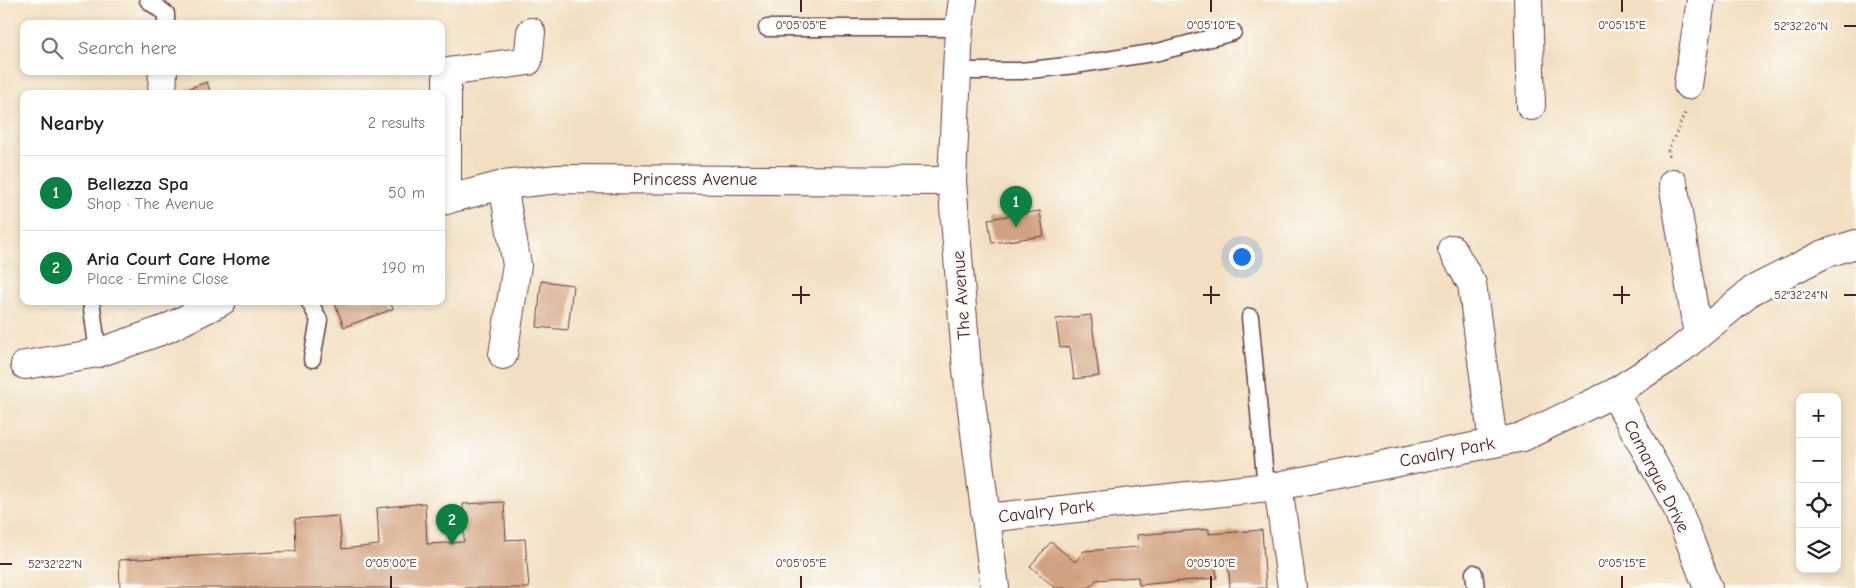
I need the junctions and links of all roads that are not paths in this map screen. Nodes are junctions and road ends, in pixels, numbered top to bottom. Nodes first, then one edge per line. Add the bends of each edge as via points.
1 (148, 0) edge
2 (963, 0) edge
3 (1528, 0) edge
4 (1701, 0) edge
5 (166, 20) edge
6 (767, 28) dead end
7 (959, 28) junction
8 (531, 32) dead end
9 (1233, 32) dead end
10 (957, 71) junction
11 (163, 75) edge
12 (1688, 85) road end
13 (162, 90) edge
14 (1531, 106) dead end
15 (445, 158) edge
16 (952, 181) junction
17 (1673, 182) road end
18 (503, 186) junction
19 (445, 201) edge
20 (1856, 244) edge
21 (1452, 249) dead end
22 (92, 305) edge
23 (214, 305) edge
24 (311, 305) edge
25 (1250, 317) dead end
26 (1698, 335) junction
27 (98, 353) junction
28 (503, 355) dead end
29 (312, 359) dead end
30 (25, 365) dead end
31 (1614, 393) junction
32 (1494, 443) junction
33 (1272, 487) junction
34 (987, 518) junction
35 (995, 588) edge
36 (1292, 588) edge
37 (1708, 588) edge

1 - 5 lane via 166,14
2 - 7 street, The Avenue
3 - 14 street
4 - 12 street
6 - 7 lane
7 - 10 street, The Avenue
8 - 15 street via 528,61 447,72
9 - 10 lane via 1158,52 1075,65 1021,71
10 - 16 street, The Avenue
11 - 13 street
16 - 18 street, Princess Avenue via 558,179
16 - 34 street, The Avenue via 967,370
17 - 26 street
18 - 19 street, Princess Avenue
18 - 28 street via 517,265
20 - 26 street, Cavalry Park via 1824,254 1753,290
21 - 32 street via 1472,284
22 - 27 lane
23 - 27 street via 166,329
24 - 29 lane via 319,320
25 - 33 lane
26 - 31 street, Cavalry Park via 1675,354
27 - 30 street
31 - 32 street, Cavalry Park via 1523,437
31 - 37 street, Camargue Drive via 1676,505
32 - 33 street, Cavalry Park
33 - 34 street, Cavalry Park
33 - 36 street
34 - 35 street, The Avenue

